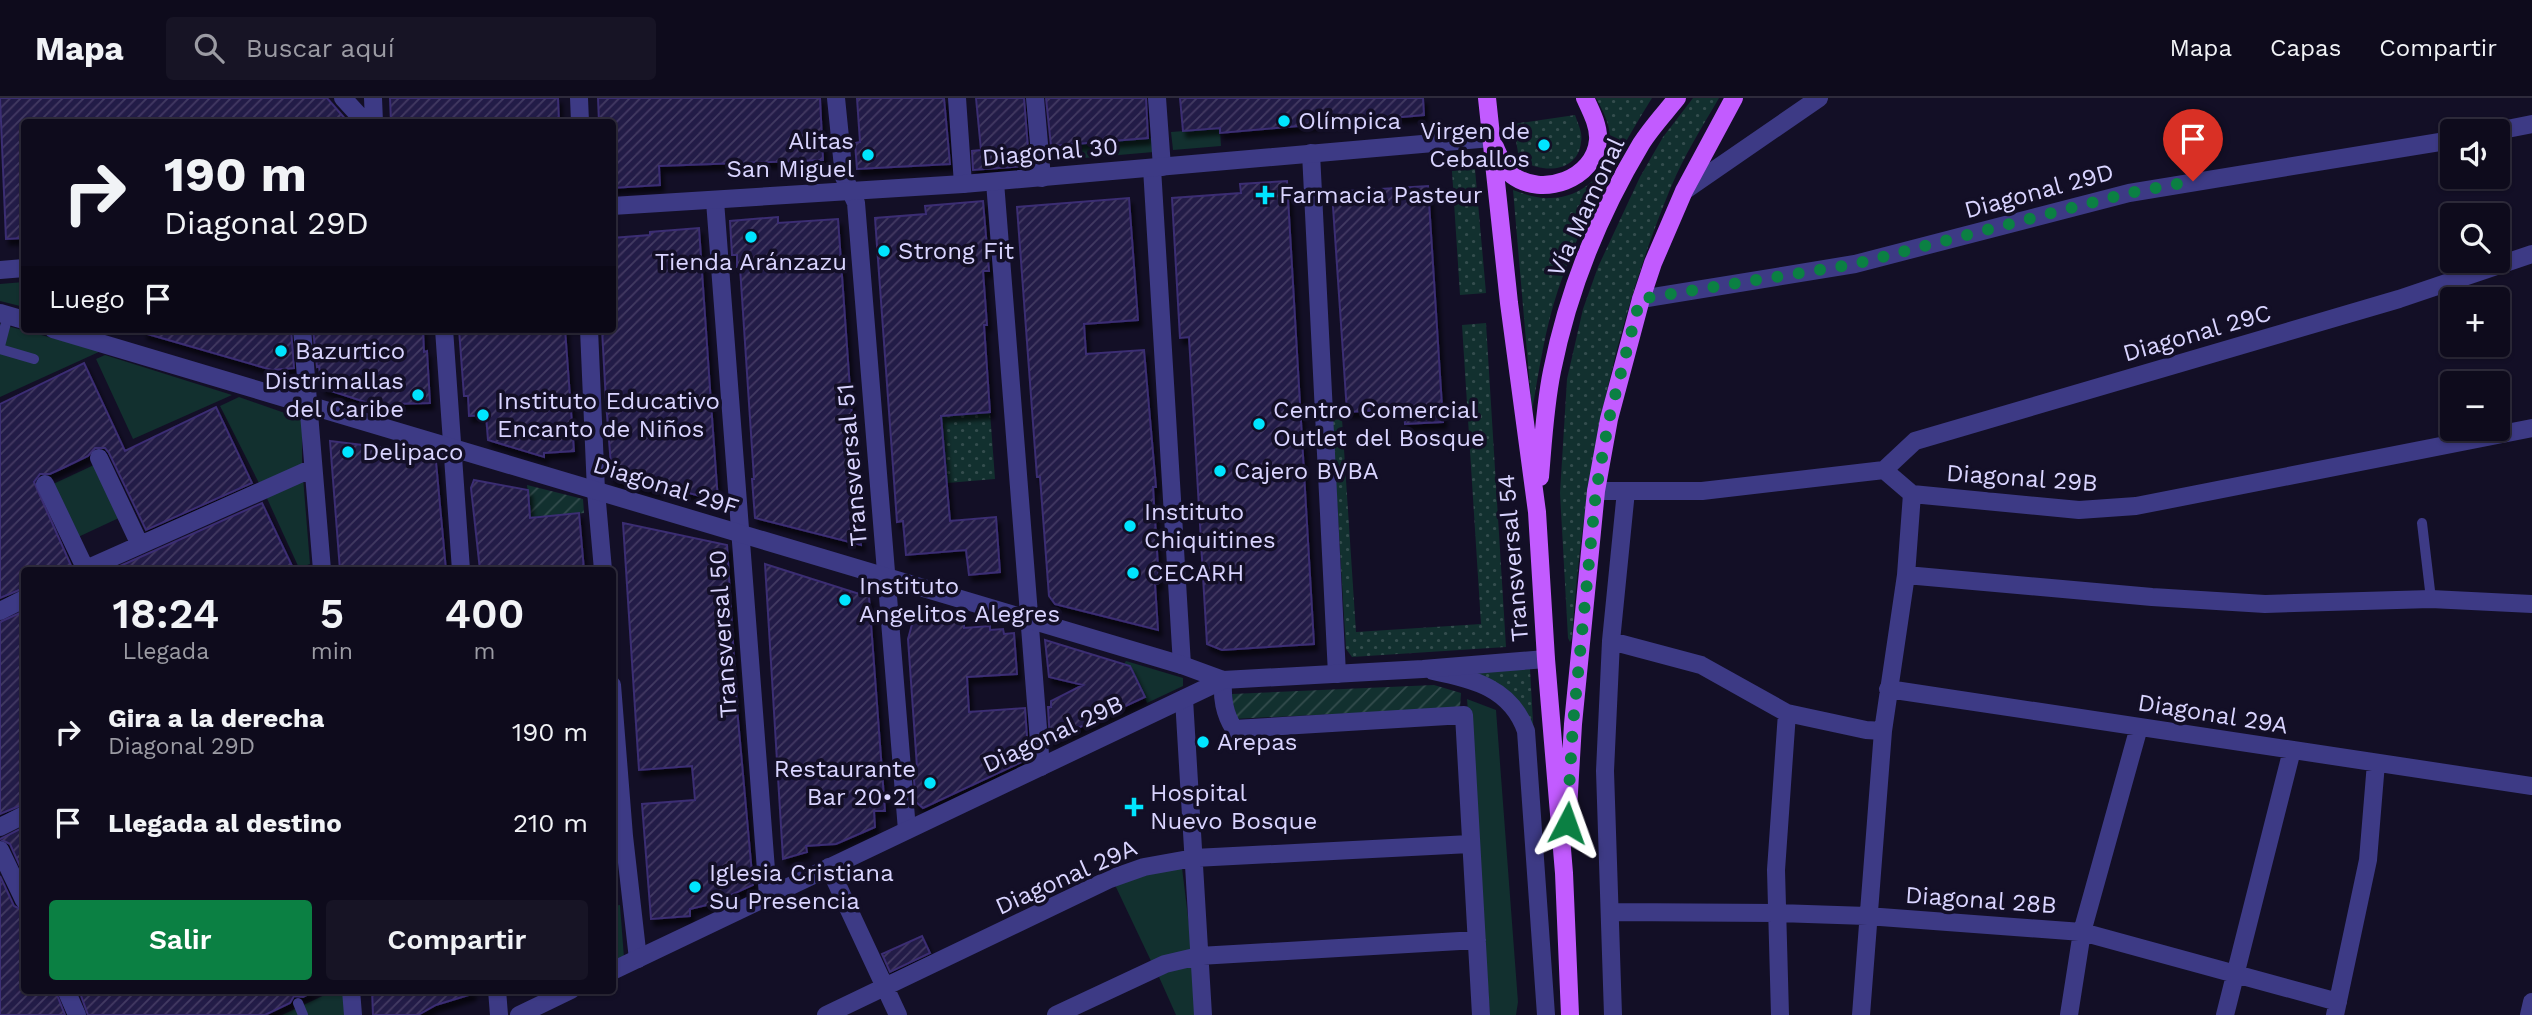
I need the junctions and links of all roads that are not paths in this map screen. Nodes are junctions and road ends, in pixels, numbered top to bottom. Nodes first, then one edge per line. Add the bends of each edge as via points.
1 (343, 98) edge
2 (373, 98) edge
3 (579, 98) edge
4 (836, 98) edge
5 (957, 98) edge
6 (1035, 98) edge
7 (1157, 98) edge
8 (1487, 98) edge
9 (1585, 98) edge
10 (1677, 98) edge
11 (1734, 98) edge
12 (1819, 98) edge
13 (362, 119) edge
14 (374, 119) edge
15 (580, 119) edge
16 (2532, 124) edge
17 (2510, 128) edge
18 (1490, 138) junction
19 (2440, 142) edge
20 (1311, 153) junction
21 (1157, 168) junction
22 (1042, 178) junction
23 (995, 182) junction
24 (963, 184) junction
25 (1685, 191) junction
26 (851, 193) junction
27 (715, 201) junction
28 (616, 206) edge
29 (2532, 254) edge
30 (21, 268) edge
31 (0, 270) edge
32 (1640, 299) junction
33 (11, 316) edge
34 (66, 333) edge
35 (302, 333) edge
36 (444, 333) edge
37 (589, 333) edge
38 (0, 348) edge
39 (34, 359) dead end
40 (308, 405) junction
41 (2532, 428) edge
42 (454, 448) junction
43 (99, 458) dead end
44 (313, 468) junction
45 (1884, 470) junction
46 (45, 484) dead end
47 (596, 491) junction
48 (1596, 491) junction
49 (1626, 491) junction
50 (1912, 494) junction
51 (1537, 512) junction
52 (2422, 523) dead end
53 (740, 534) junction
54 (140, 545) junction
55 (84, 567) edge
56 (92, 567) edge
57 (322, 567) edge
58 (461, 567) edge
59 (603, 567) edge
60 (1906, 575) junction
61 (886, 577) junction
62 (2431, 598) junction
63 (21, 600) edge
64 (2532, 604) edge
65 (0, 611) edge
66 (1028, 619) junction
67 (1611, 641) junction
68 (1546, 659) junction
69 (1182, 665) junction
70 (1423, 669) junction
71 (1337, 674) junction
72 (1223, 680) junction
73 (1888, 689) junction
74 (1184, 699) junction
75 (1787, 713) junction
76 (2139, 727) junction
77 (1883, 731) junction
78 (2292, 750) junction
79 (2376, 763) junction
80 (1041, 767) junction
81 (616, 786) edge
82 (2532, 786) edge
83 (21, 816) edge
84 (0, 827) edge
85 (907, 830) junction
86 (618, 837) edge
87 (1470, 844) junction
88 (0, 850) edge
89 (1194, 858) junction
90 (829, 867) junction
91 (1564, 873) junction
92 (21, 894) edge
93 (768, 896) junction
94 (1611, 912) junction
95 (1777, 913) junction
96 (1867, 916) junction
97 (2082, 932) junction
98 (1477, 940) junction
99 (1199, 956) junction
100 (638, 959) junction
101 (616, 969) edge
102 (2235, 973) junction
103 (885, 987) junction
104 (68, 994) edge
105 (497, 994) edge
106 (562, 994) edge
107 (2532, 1002) edge
108 (298, 1003) dead end
109 (2336, 1008) edge
110 (77, 1015) edge
111 (303, 1015) edge
112 (499, 1015) edge
113 (519, 1015) edge
114 (826, 1015) edge
115 (898, 1015) edge
116 (1056, 1015) edge
117 (1203, 1015) edge
118 (1481, 1015) edge
119 (1546, 1015) edge
120 (1570, 1015) edge
121 (1613, 1015) edge
122 (1780, 1015) edge
123 (1861, 1015) edge
124 (2068, 1015) edge
125 (2225, 1015) edge
126 (2529, 1015) edge

1 - 13 street
2 - 14 street
3 - 15 street
4 - 26 street, Transversal 51 via 841,159
5 - 24 street
6 - 22 street
7 - 21 street
8 - 18 main road, Transversal 54
9 - 18 main road via 1598,139 1589,163 1574,178 1552,185 1511,175
10 - 51 main road, Vía Mamonal via 1642,142 1586,254 1552,372
11 - 25 main road
12 - 25 street
16 - 17 street
18 - 20 street, Diagonal 30
18 - 51 main road, Transversal 54
19 - 32 street, Diagonal 29D via 2129,193 1855,264
20 - 21 street, Diagonal 30
20 - 71 street
21 - 22 street, Diagonal 30
21 - 69 street
22 - 23 street, Diagonal 30
23 - 24 street, Diagonal 30
23 - 66 street
24 - 26 street, Diagonal 30
25 - 32 main road
26 - 27 street, Diagonal 30
26 - 61 street, Transversal 51 via 856,203
27 - 28 street, Diagonal 30
27 - 53 street, Transversal 50
29 - 45 street, Diagonal 29C via 2399,299 1915,441
30 - 31 street
32 - 48 main road
33 - 38 lane
34 - 40 street, Diagonal 29F
35 - 40 street
36 - 42 street
37 - 47 street
38 - 39 lane
40 - 42 street, Diagonal 29F
40 - 44 street
41 - 50 street, Diagonal 29B via 2136,506 2079,510
42 - 47 street, Diagonal 29F
42 - 58 street
43 - 54 street
44 - 54 street
44 - 57 street
45 - 49 street via 1702,491
45 - 50 street, Diagonal 29B
46 - 55 street
47 - 53 street, Diagonal 29F
47 - 59 street
48 - 49 street
48 - 91 main road
49 - 67 street
50 - 60 street
51 - 68 main road, Transversal 54
52 - 62 lane
53 - 61 street, Diagonal 29F
53 - 93 street, Transversal 50
54 - 56 street
60 - 62 street via 2265,604
60 - 73 street
61 - 66 street, Diagonal 29F
61 - 85 street, Transversal 51
62 - 64 street
63 - 65 street
66 - 69 street, Diagonal 29F
66 - 80 street
67 - 75 street via 1701,665
67 - 94 street via 1605,771
68 - 70 street, Diagonal 29B
68 - 91 main road, Transversal 54
69 - 72 street, Diagonal 29F
70 - 71 street, Diagonal 29B
70 - 119 street via 1486,684 1506,699 1526,731
71 - 72 street, Diagonal 29B
72 - 74 street, Diagonal 29B
72 - 87 street via 1226,716 1234,729 1464,715
73 - 76 street, Diagonal 29A
73 - 77 street
74 - 80 street, Diagonal 29B
74 - 89 street
75 - 77 street
75 - 95 street
76 - 78 street, Diagonal 29A
76 - 97 street
77 - 96 street
78 - 79 street, Diagonal 29A
78 - 102 street
79 - 82 street, Diagonal 29A
79 - 109 street via 2368,860
80 - 85 street, Diagonal 29B
81 - 86 street
83 - 84 street
85 - 90 street, Diagonal 29B
86 - 100 street
87 - 89 street, Diagonal 29A
87 - 98 street
88 - 92 street
89 - 99 street
89 - 103 street, Diagonal 29A via 1110,879
90 - 93 street, Diagonal 29B
90 - 103 street
91 - 120 main road, Transversal 54
93 - 100 street, Diagonal 29B
94 - 95 street, Diagonal 28B
94 - 121 street
95 - 96 street, Diagonal 28B
95 - 122 street
96 - 97 street, Diagonal 28B
96 - 123 street
97 - 102 street, Diagonal 28B
97 - 124 street
98 - 99 street
98 - 118 street
99 - 116 street via 1166,964
99 - 117 street
100 - 101 street, Diagonal 29B
102 - 109 street, Diagonal 28B
102 - 125 street
103 - 114 street, Diagonal 29A
103 - 115 street
104 - 110 street
105 - 112 street
106 - 113 street
107 - 126 street
108 - 111 lane

